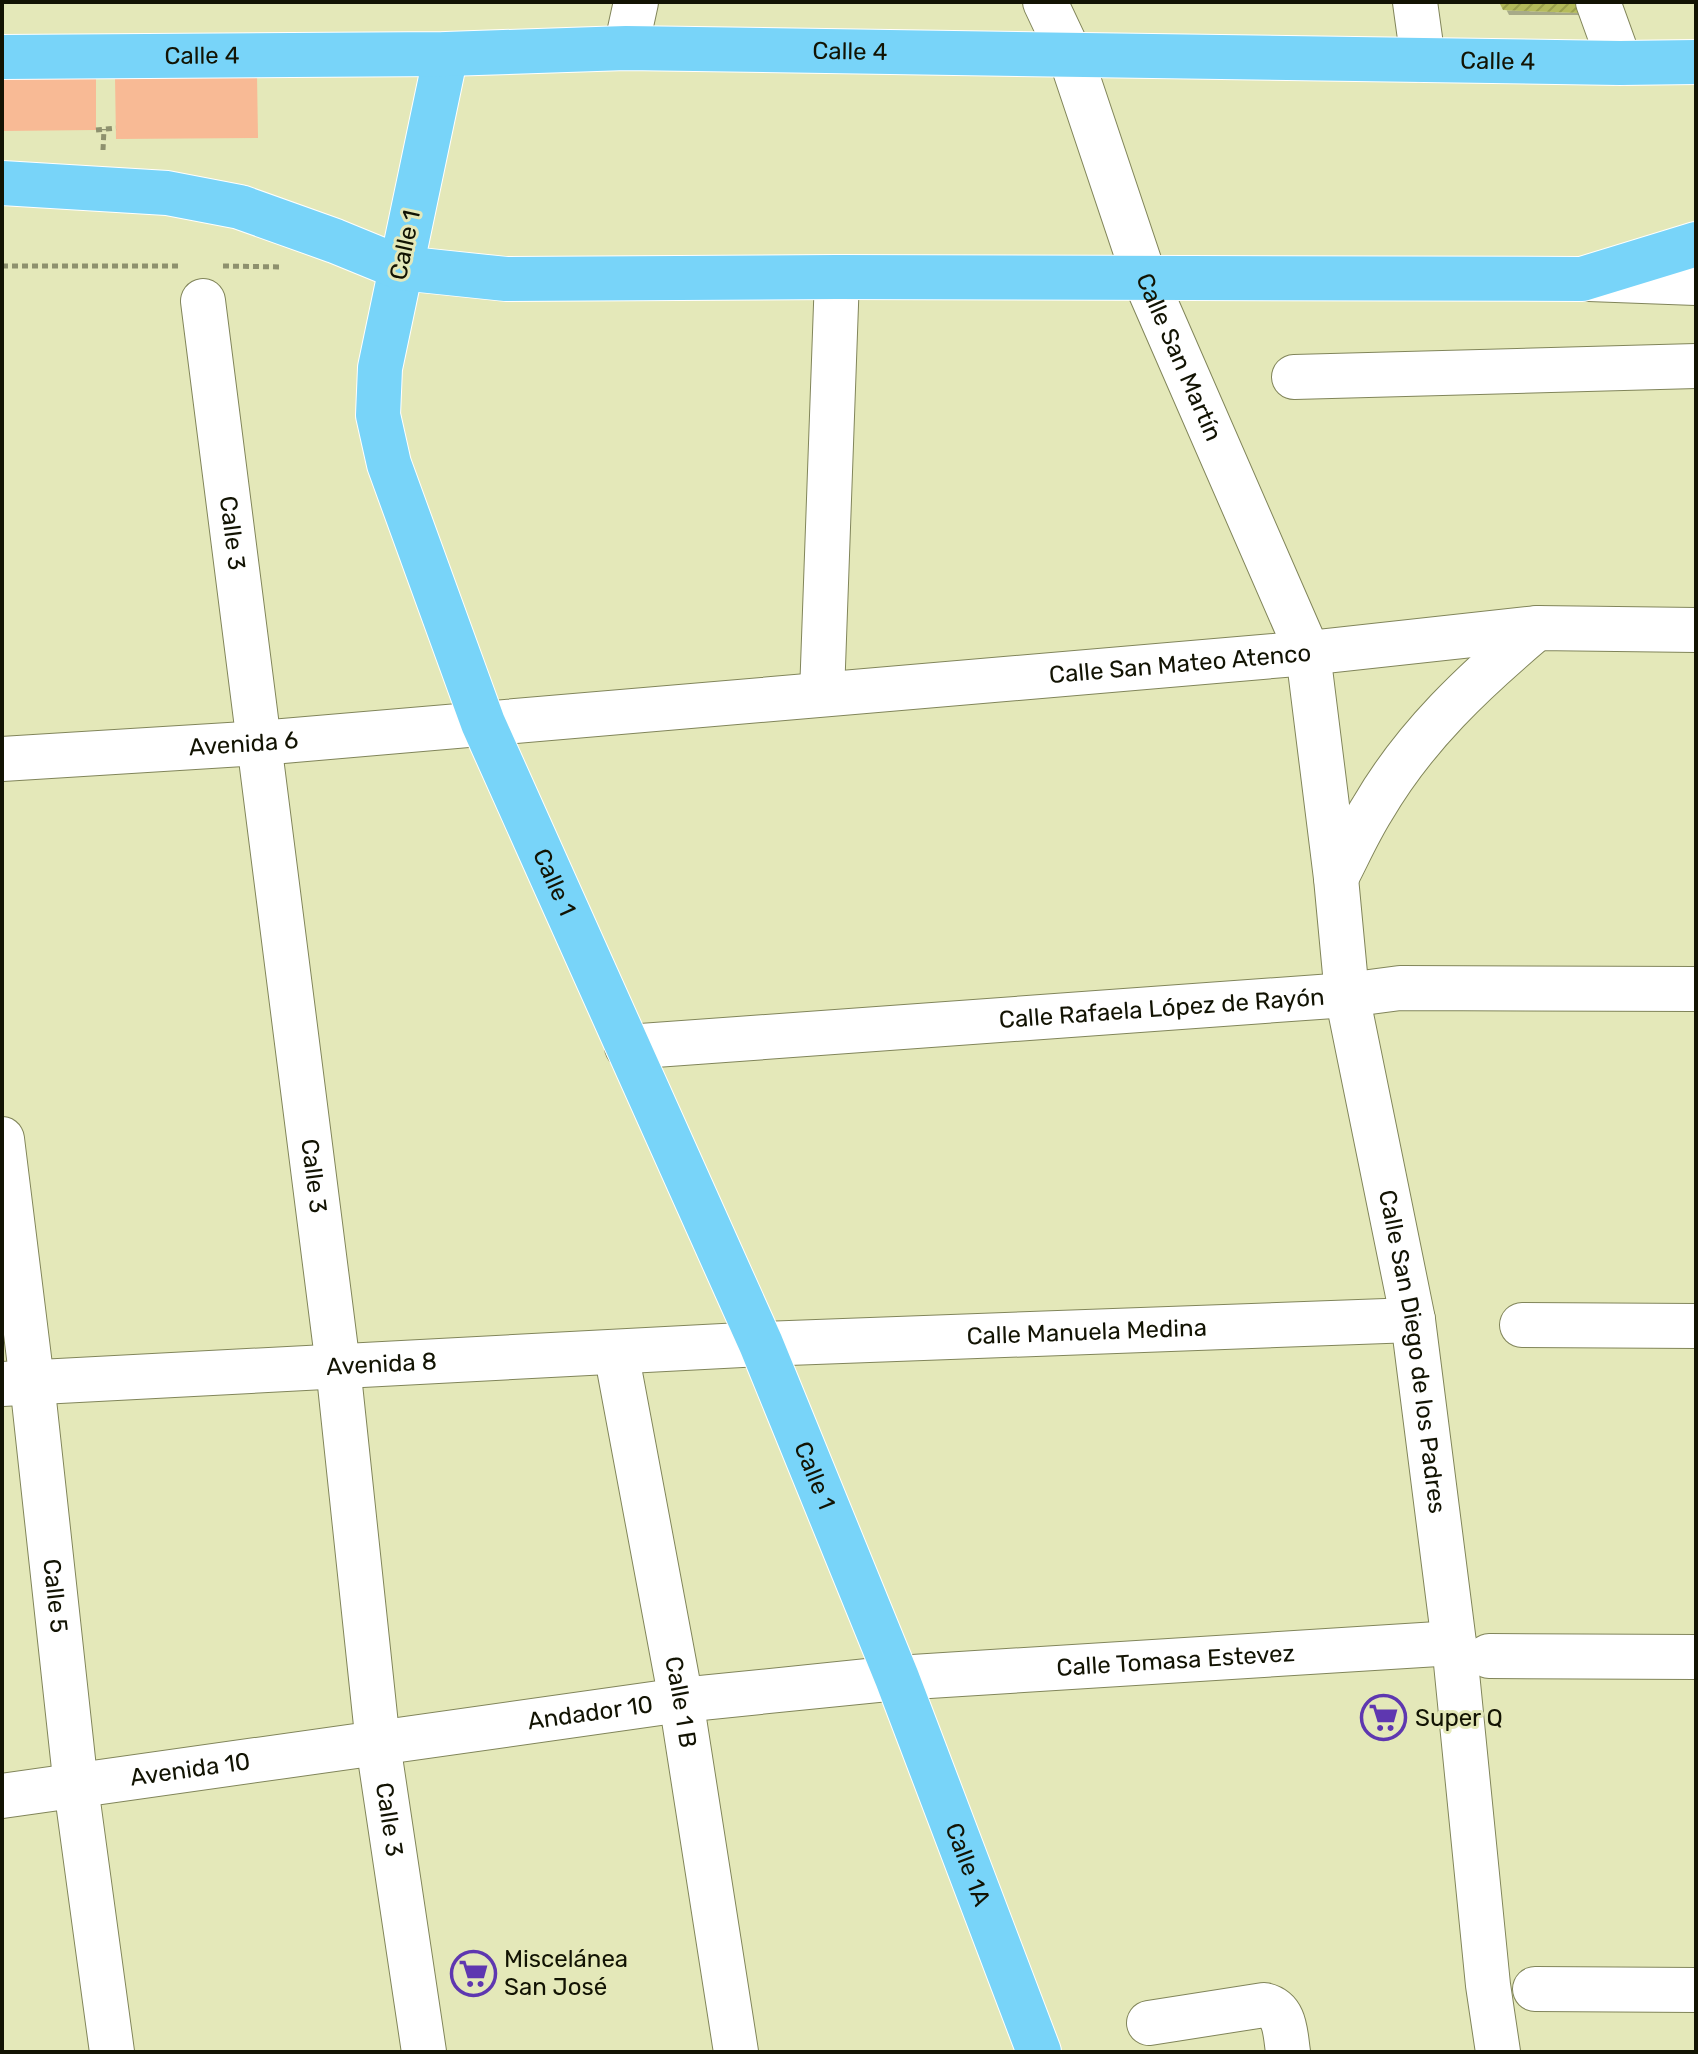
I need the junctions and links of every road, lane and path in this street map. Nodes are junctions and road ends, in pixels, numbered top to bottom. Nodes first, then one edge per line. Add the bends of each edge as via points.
1 (636, 2) edge
2 (1045, 2) edge
3 (1415, 2) edge
4 (1598, 2) edge
5 (626, 48) junction
6 (446, 54) junction
7 (1070, 55) junction
8 (2, 57) edge
9 (1423, 60) junction
10 (1696, 62) edge
11 (1620, 63) junction
12 (116, 128) dead end
13 (96, 130) dead end
14 (2, 183) edge
15 (1696, 244) edge
16 (401, 268) junction
17 (837, 277) junction
18 (1145, 279) junction
19 (1582, 279) junction
20 (1696, 283) edge
21 (203, 301) dead end
22 (1696, 366) edge
23 (1294, 377) dead end
24 (1537, 628) junction
25 (1696, 630) edge
26 (1308, 653) junction
27 (822, 694) junction
28 (483, 723) junction
29 (260, 743) junction
30 (2, 759) edge
31 (1336, 878) junction
32 (1696, 989) edge
33 (1347, 995) junction
34 (627, 1047) junction
35 (2, 1139) edge
36 (1413, 1320) junction
37 (1522, 1325) dead end
38 (1696, 1326) edge
39 (761, 1344) junction
40 (616, 1352) junction
41 (338, 1366) junction
42 (17, 1383) edge
43 (1471, 1650) junction
44 (1696, 1657) edge
45 (897, 1678) junction
46 (681, 1700) junction
47 (378, 1744) junction
48 (76, 1787) junction
49 (2, 1796) edge
50 (1535, 1989) dead end
51 (1696, 1990) edge
52 (1149, 2023) dead end
53 (112, 2052) edge
54 (424, 2052) edge
55 (736, 2052) edge
56 (1039, 2052) edge
57 (1288, 2052) edge
58 (1498, 2052) edge

1 - 5 street
2 - 7 street, Calle San Martín
3 - 9 street
4 - 11 street
5 - 6 main road, Calle 4
5 - 7 main road, Calle 4
6 - 8 main road, Calle 4
6 - 16 main road, Calle 1
7 - 9 main road, Calle 4
7 - 18 street, Calle San Martín
9 - 11 main road, Calle 4
10 - 11 main road, Calle 4
12 - 13 path
14 - 16 main road via 167,193 240,207
15 - 19 main road
16 - 17 main road via 506,279
16 - 28 main road, Calle 1 via 380,368 378,415 389,464
17 - 18 main road
17 - 27 street
18 - 19 main road
18 - 26 street, Calle San Martín
19 - 20 street
21 - 29 street, Calle 3
22 - 23 street
24 - 25 street, Calle San Mateo Atenco
24 - 26 street, Calle San Mateo Atenco
24 - 31 street via 1475,680 1420,740 1373,806
26 - 27 street, Calle San Mateo Atenco
26 - 31 street, Calle San Diego de los Padres
27 - 28 street, Calle San Mateo Atenco
28 - 29 street, Avenida 6
28 - 34 main road, Calle 1
29 - 30 street, Avenida 6
29 - 41 street, Calle 3
31 - 33 street, Calle San Diego de los Padres
32 - 33 street, Calle Rafaela López de Rayón via 1400,988
33 - 34 street, Calle Rafaela López de Rayón
33 - 36 street, Calle San Diego de los Padres
34 - 39 main road, Calle 1
35 - 42 street, Calle 5
36 - 39 street, Calle Manuela Medina
36 - 43 street, Calle San Diego de los Padres
37 - 38 street
39 - 40 street, Avenida 8
39 - 45 main road, Calle 1
40 - 41 street, Avenida 8
40 - 46 street, Calle 1 B
41 - 42 street, Avenida 8
41 - 47 street, Calle 3
42 - 48 street, Calle 5
43 - 44 street, Calle Tomasa Estevez
43 - 45 street, Calle Tomasa Estevez
43 - 58 street, Calle San Diego de los Padres via 1488,1985
45 - 46 street, Andador 10
45 - 56 main road, Calle 1A
46 - 47 street, Andador 10
46 - 55 street, Calle 1 B
47 - 48 street, Avenida 10
47 - 54 street, Calle 3
48 - 49 street, Avenida 10
48 - 53 street, Calle 5
50 - 51 street
52 - 57 street via 1274,2007 1281,2014

